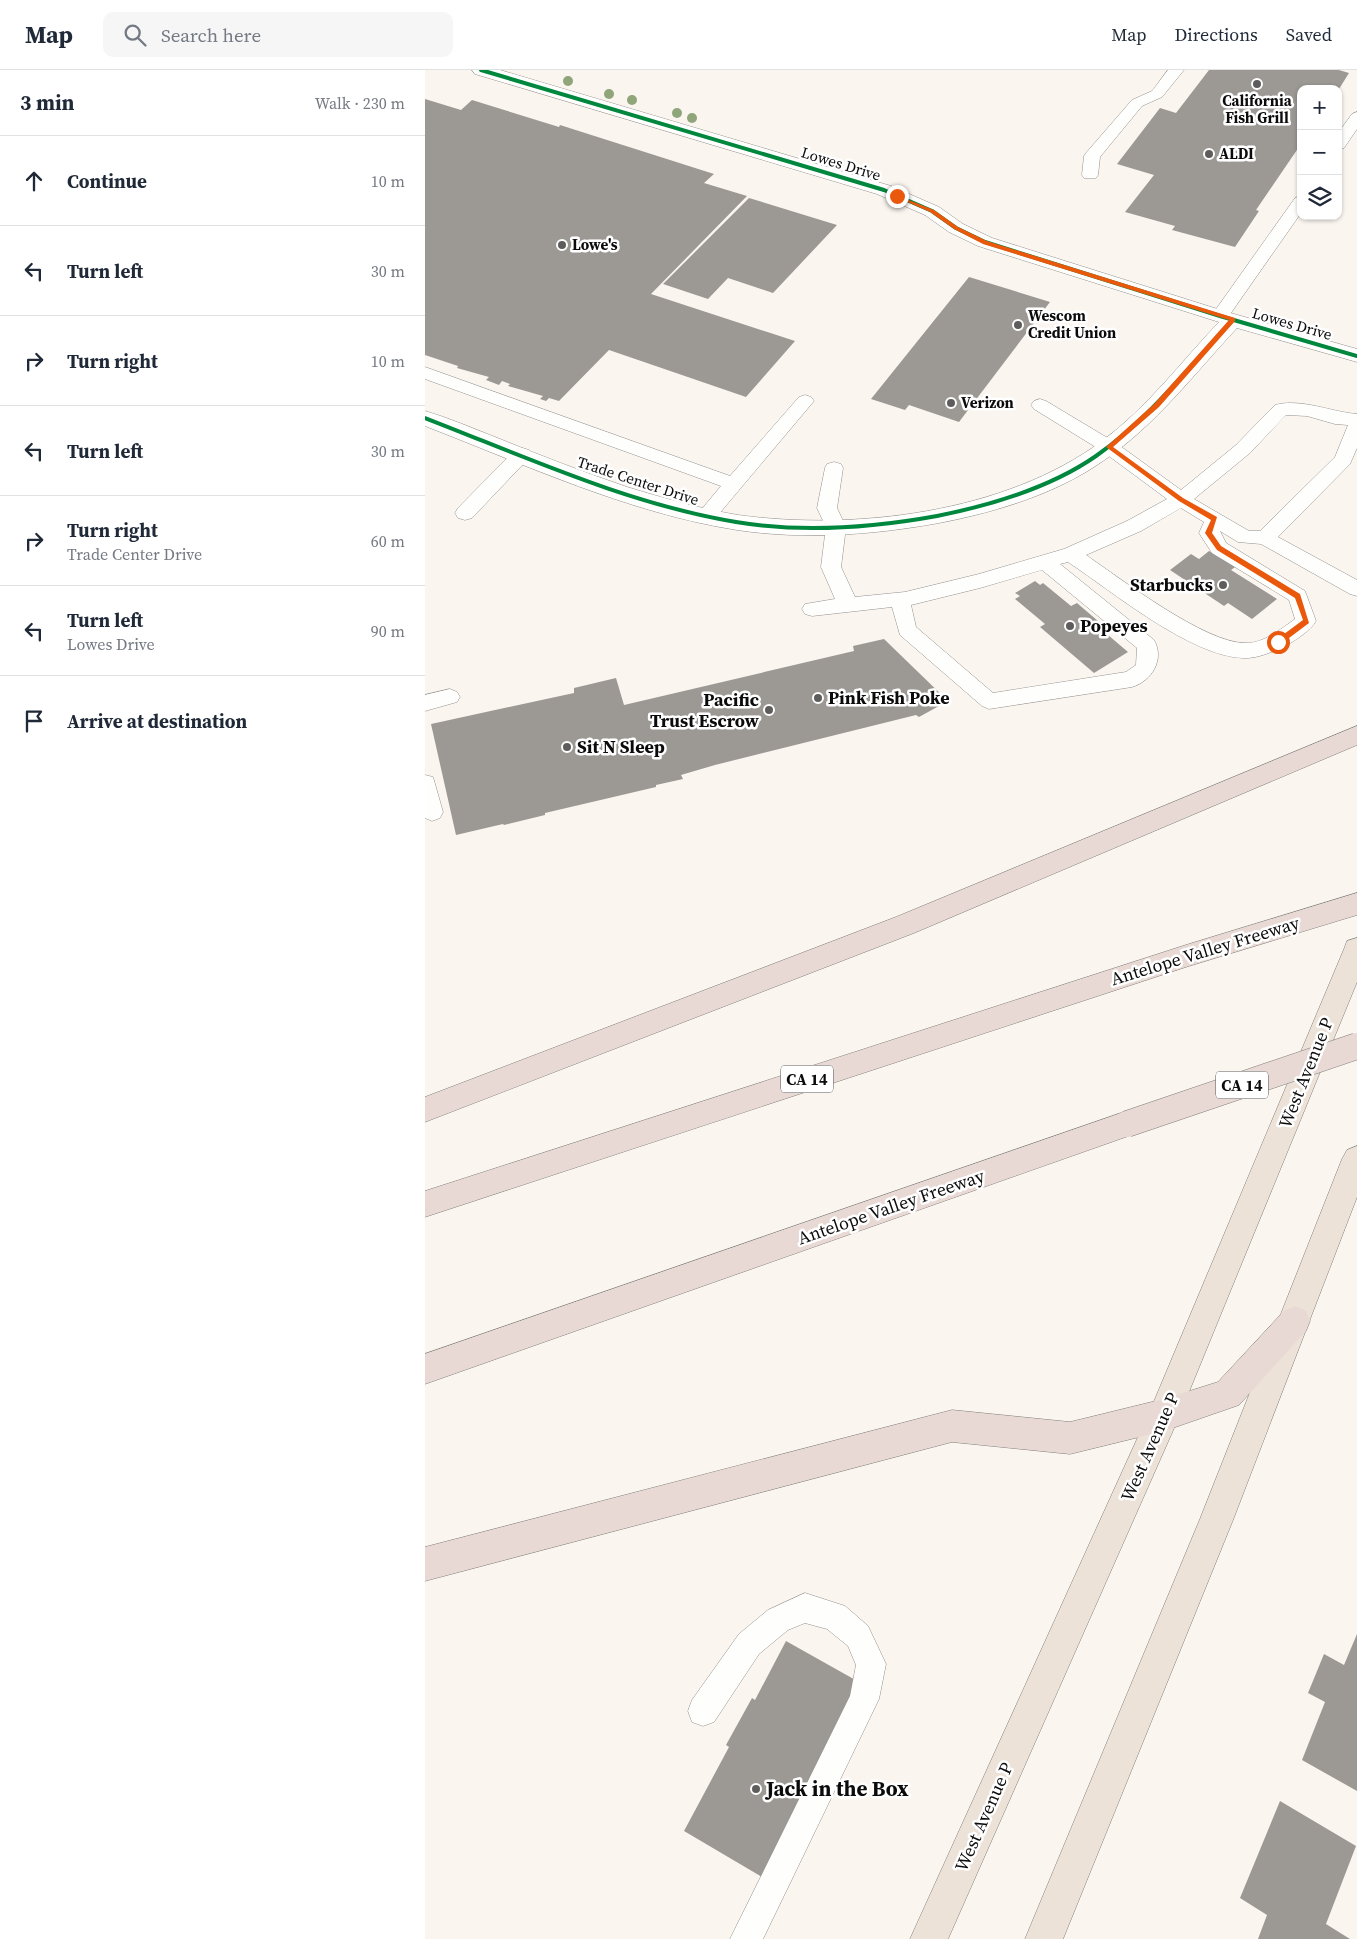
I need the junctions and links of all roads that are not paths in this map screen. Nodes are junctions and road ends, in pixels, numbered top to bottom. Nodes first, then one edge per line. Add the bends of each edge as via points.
1 (481, 70) edge
2 (1176, 70) edge
3 (1357, 117) edge
4 (1342, 138) edge
5 (1091, 175) dead end
6 (1297, 207) edge
7 (1227, 318) junction
8 (1357, 356) edge
9 (425, 373) edge
10 (805, 400) dead end
11 (1040, 406) dead end
12 (425, 418) edge
13 (1357, 420) edge
14 (1357, 425) edge
15 (1109, 447) junction
16 (521, 454) junction
17 (834, 468) dead end
18 (734, 484) junction
19 (1181, 500) junction
20 (465, 513) dead end
21 (706, 516) junction
22 (1215, 519) junction
23 (836, 527) junction
24 (1265, 538) junction
25 (1071, 554) junction
26 (1045, 562) junction
27 (1357, 589) edge
28 (900, 600) junction
29 (848, 605) junction
30 (812, 609) dead end
31 (450, 697) dead end
32 (425, 703) edge
33 (1357, 735) edge
34 (425, 783) edge
35 (432, 812) dead end
36 (1357, 904) edge
37 (1357, 949) edge
38 (1357, 1046) edge
39 (425, 1110) edge
40 (1357, 1159) edge
41 (425, 1204) edge
42 (1295, 1321) junction
43 (425, 1369) edge
44 (1164, 1415) junction
45 (425, 1564) edge
46 (703, 1710) dead end
47 (746, 1939) edge
48 (929, 1939) edge
49 (1044, 1939) edge

1 - 7 street, Lowes Drive via 884,190 932,211 956,228 985,242
2 - 5 lane via 1157,94 1137,103 1092,156
3 - 4 lane
6 - 7 lane
7 - 8 street, Lowes Drive
7 - 15 street, Trade Center Drive via 1163,398
9 - 18 lane
10 - 18 lane
11 - 15 lane
12 - 16 street, Trade Center Drive
13 - 19 lane via 1308,410 1281,409 1243,448
14 - 24 lane via 1343,460
15 - 19 lane
15 - 23 street, Trade Center Drive via 1045,483 990,503 904,521
16 - 20 lane
16 - 21 street, Trade Center Drive via 657,504
17 - 23 lane via 827,508
18 - 21 lane
19 - 22 lane
19 - 25 lane via 1134,526
21 - 23 street, Trade Center Drive via 773,526
22 - 24 lane via 1245,536
22 - 25 lane via 1209,533 1219,548 1298,596 1306,621 1278,642 1244,652 1221,648 1183,629
23 - 29 lane via 831,567
24 - 27 lane
25 - 26 lane
26 - 28 lane
26 - 28 lane via 1147,645 1146,668 1132,679 989,701 907,630
28 - 29 lane
29 - 30 lane
31 - 32 lane
33 - 39 highway via 905,925
34 - 35 lane
36 - 41 highway, Antelope Valley Freeway / CA 14 via 1189,955
37 - 44 main road, West Avenue P
38 - 43 highway, Antelope Valley Freeway / CA 14, bridge
40 - 42 main road
42 - 44 highway via 1229,1394
42 - 49 main road
44 - 45 highway via 1070,1438 952,1426
44 - 48 main road, West Avenue P
46 - 47 lane via 749,1644 778,1620 805,1608 835,1616 858,1636 871,1664 864,1698

